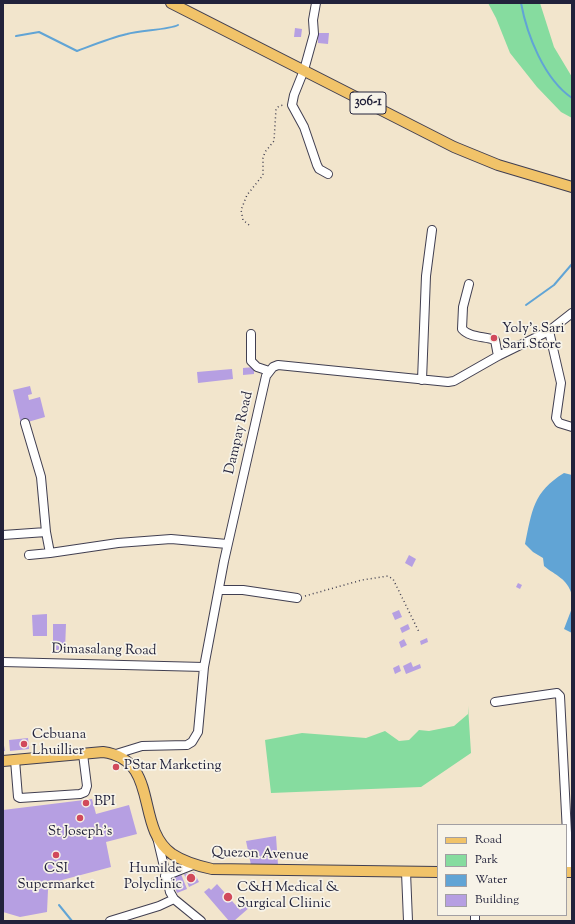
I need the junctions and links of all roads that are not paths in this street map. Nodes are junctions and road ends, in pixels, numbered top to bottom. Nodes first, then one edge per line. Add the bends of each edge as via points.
1 (170, 3) edge
2 (316, 3) edge
3 (304, 70) junction
4 (328, 174) dead end
5 (572, 187) edge
6 (432, 230) dead end
7 (469, 284) dead end
8 (572, 313) edge
9 (549, 331) junction
10 (251, 334) dead end
11 (498, 356) junction
12 (269, 371) junction
13 (422, 380) junction
14 (25, 423) dead end
15 (572, 427) edge
16 (46, 532) junction
17 (3, 535) edge
18 (227, 544) junction
19 (50, 553) junction
20 (29, 556) dead end
21 (219, 590) junction
22 (297, 598) road end
23 (3, 662) edge
24 (204, 667) junction
25 (495, 702) dead end
26 (83, 754) junction
27 (116, 754) junction
28 (15, 760) junction
29 (3, 761) edge
30 (567, 824) edge
31 (567, 833) edge
32 (156, 834) junction
33 (193, 865) junction
34 (406, 872) junction
35 (437, 872) edge
36 (569, 872) edge
37 (165, 876) junction
38 (174, 899) junction
39 (110, 921) edge
40 (201, 921) edge
41 (408, 921) edge

1 - 3 main road, 306-1
2 - 3 street via 314,34
3 - 4 street via 292,105 306,132 319,169
3 - 5 main road, 306-1 via 475,156
6 - 13 street via 426,276
7 - 11 street via 463,307 462,329 472,335 495,340
8 - 9 street
9 - 11 street
9 - 15 street via 561,383 556,418 559,423
10 - 12 street via 250,361 257,367
11 - 13 street via 454,381
12 - 13 street via 278,365
12 - 18 street, Dampay Road
14 - 16 street via 41,477
16 - 17 street
16 - 19 street
18 - 19 street via 171,538
18 - 21 street, Dampay Road
19 - 20 street
21 - 22 street via 243,590
21 - 24 street, Dampay Road
23 - 24 street, Dimasalang Road
24 - 27 street, Dampay Road via 198,732 192,742 187,745 142,746
25 - 30 street via 557,693 560,696
26 - 27 main road
26 - 28 main road
26 - 28 street via 87,786 85,792 80,794 18,797
27 - 32 main road, Quezon Avenue via 131,764 138,774
28 - 29 main road
31 - 36 street
32 - 33 main road, Quezon Avenue via 171,853
32 - 37 street
33 - 34 main road, Quezon Avenue via 212,869
33 - 37 street
34 - 35 main road, Quezon Avenue
34 - 41 street
37 - 38 street
38 - 39 street via 160,906
38 - 40 street

